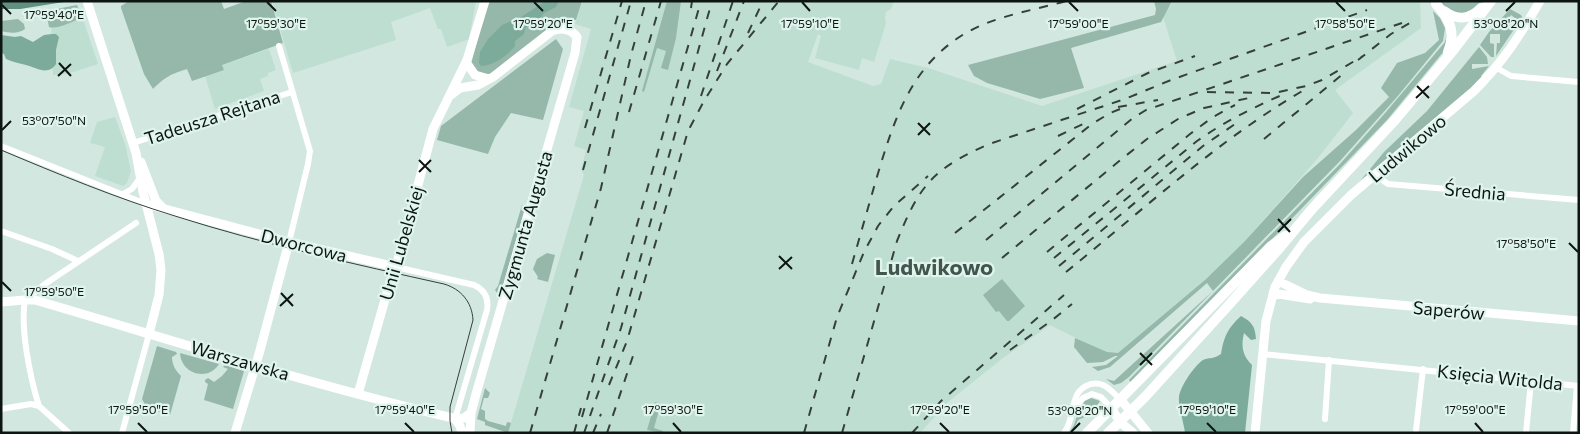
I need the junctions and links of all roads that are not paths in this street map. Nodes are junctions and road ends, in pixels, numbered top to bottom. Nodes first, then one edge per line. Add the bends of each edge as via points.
1 (485, 1) edge
2 (1489, 1) edge
3 (1540, 1) edge
4 (88, 4) edge
5 (1437, 5) edge
6 (279, 46) dead end
7 (466, 62) junction
8 (1442, 64) junction
9 (1497, 68) junction
10 (489, 78) junction
11 (1579, 82) edge
12 (292, 92) junction
13 (451, 95) junction
14 (133, 143) junction
15 (1, 146) edge
16 (136, 153) junction
17 (1375, 175) junction
18 (140, 178) junction
19 (122, 194) junction
20 (1579, 200) edge
21 (146, 204) junction
22 (164, 209) junction
23 (136, 223) dead end
24 (1294, 230) junction
25 (1, 231) edge
26 (289, 242) junction
27 (78, 262) junction
28 (396, 267) junction
29 (1278, 281) junction
30 (1273, 293) junction
31 (1320, 298) junction
32 (26, 300) junction
33 (1, 302) edge
34 (1579, 321) edge
35 (149, 334) junction
36 (1263, 354) junction
37 (1329, 360) junction
38 (256, 366) junction
39 (1423, 369) junction
40 (1531, 381) junction
41 (1578, 386) edge
42 (358, 394) junction
43 (1121, 400) junction
44 (39, 406) junction
45 (1, 409) edge
46 (1112, 410) junction
47 (1131, 411) junction
48 (1073, 412) junction
49 (471, 413) junction
50 (455, 418) junction
51 (1324, 419) dead end
52 (1120, 422) junction
53 (1416, 430) dead end
54 (69, 433) edge
55 (122, 433) edge
56 (235, 433) edge
57 (462, 433) edge
58 (470, 433) edge
59 (1064, 433) edge
60 (1088, 433) edge
61 (1108, 433) edge
62 (1133, 433) edge
63 (1148, 433) edge
64 (1255, 433) edge
65 (1526, 433) edge
66 (1573, 433) edge

1 - 7 street, Unii Lubelskiej
2 - 5 main road via 1466,18 1452,16
2 - 8 main road
3 - 9 street, Ludwikowo
4 - 14 street
5 - 8 main road via 1453,35
6 - 12 street
7 - 10 street via 475,75
7 - 13 street, Unii Lubelskiej
8 - 24 main road
9 - 11 street via 1511,76
9 - 17 street, Ludwikowo
10 - 13 street via 478,85 460,88
10 - 49 street, Zygmunta Augusta via 552,31 566,30 577,37
12 - 14 street, Tadeusza Rejtana
12 - 26 street via 310,151
13 - 28 street, Unii Lubelskiej via 433,129
14 - 16 street
15 - 19 street, Dworcowa
16 - 18 street
16 - 22 street via 156,201
17 - 20 street, Średnia via 1388,184
17 - 29 street, Ludwikowo via 1304,242
18 - 19 street via 132,189
18 - 21 street
19 - 21 street, Dworcowa
21 - 22 street, Dworcowa
21 - 35 street via 161,270 160,295
22 - 26 street, Dworcowa
23 - 27 street
24 - 43 main road via 1271,246
24 - 47 main road
25 - 27 street
26 - 28 street, Dworcowa
26 - 38 street
27 - 32 street
28 - 42 street, Unii Lubelskiej
28 - 50 street, Dworcowa via 474,285 487,297 487,310
29 - 30 street, Ludwikowo
29 - 31 street, Saperów
30 - 31 street, Saperów
30 - 36 street, Ludwikowo
31 - 34 street, Saperów
32 - 33 street, Warszawska
32 - 35 street, Warszawska
32 - 44 street via 23,325
35 - 38 street, Warszawska
35 - 55 street
36 - 37 street, Księcia Witolda
36 - 64 street, Ludwikowo
37 - 39 street, Księcia Witolda
37 - 51 street
38 - 42 street, Warszawska
38 - 56 street
39 - 40 street, Księcia Witolda
39 - 53 street, Księcia Witolda
40 - 41 street, Księcia Witolda
40 - 65 street
41 - 66 street, Księcia Witolda
42 - 50 street, Warszawska
43 - 46 main road
43 - 47 street
43 - 48 street via 1103,385 1089,384 1077,395
44 - 45 street via 31,404
44 - 54 street
46 - 48 street via 1101,397 1092,394 1083,398
46 - 52 street
46 - 60 main road
47 - 52 main road
47 - 63 street
48 - 59 street
49 - 50 street via 464,418
49 - 58 street, Zygmunta Augusta
50 - 57 street
52 - 61 main road
52 - 62 street

